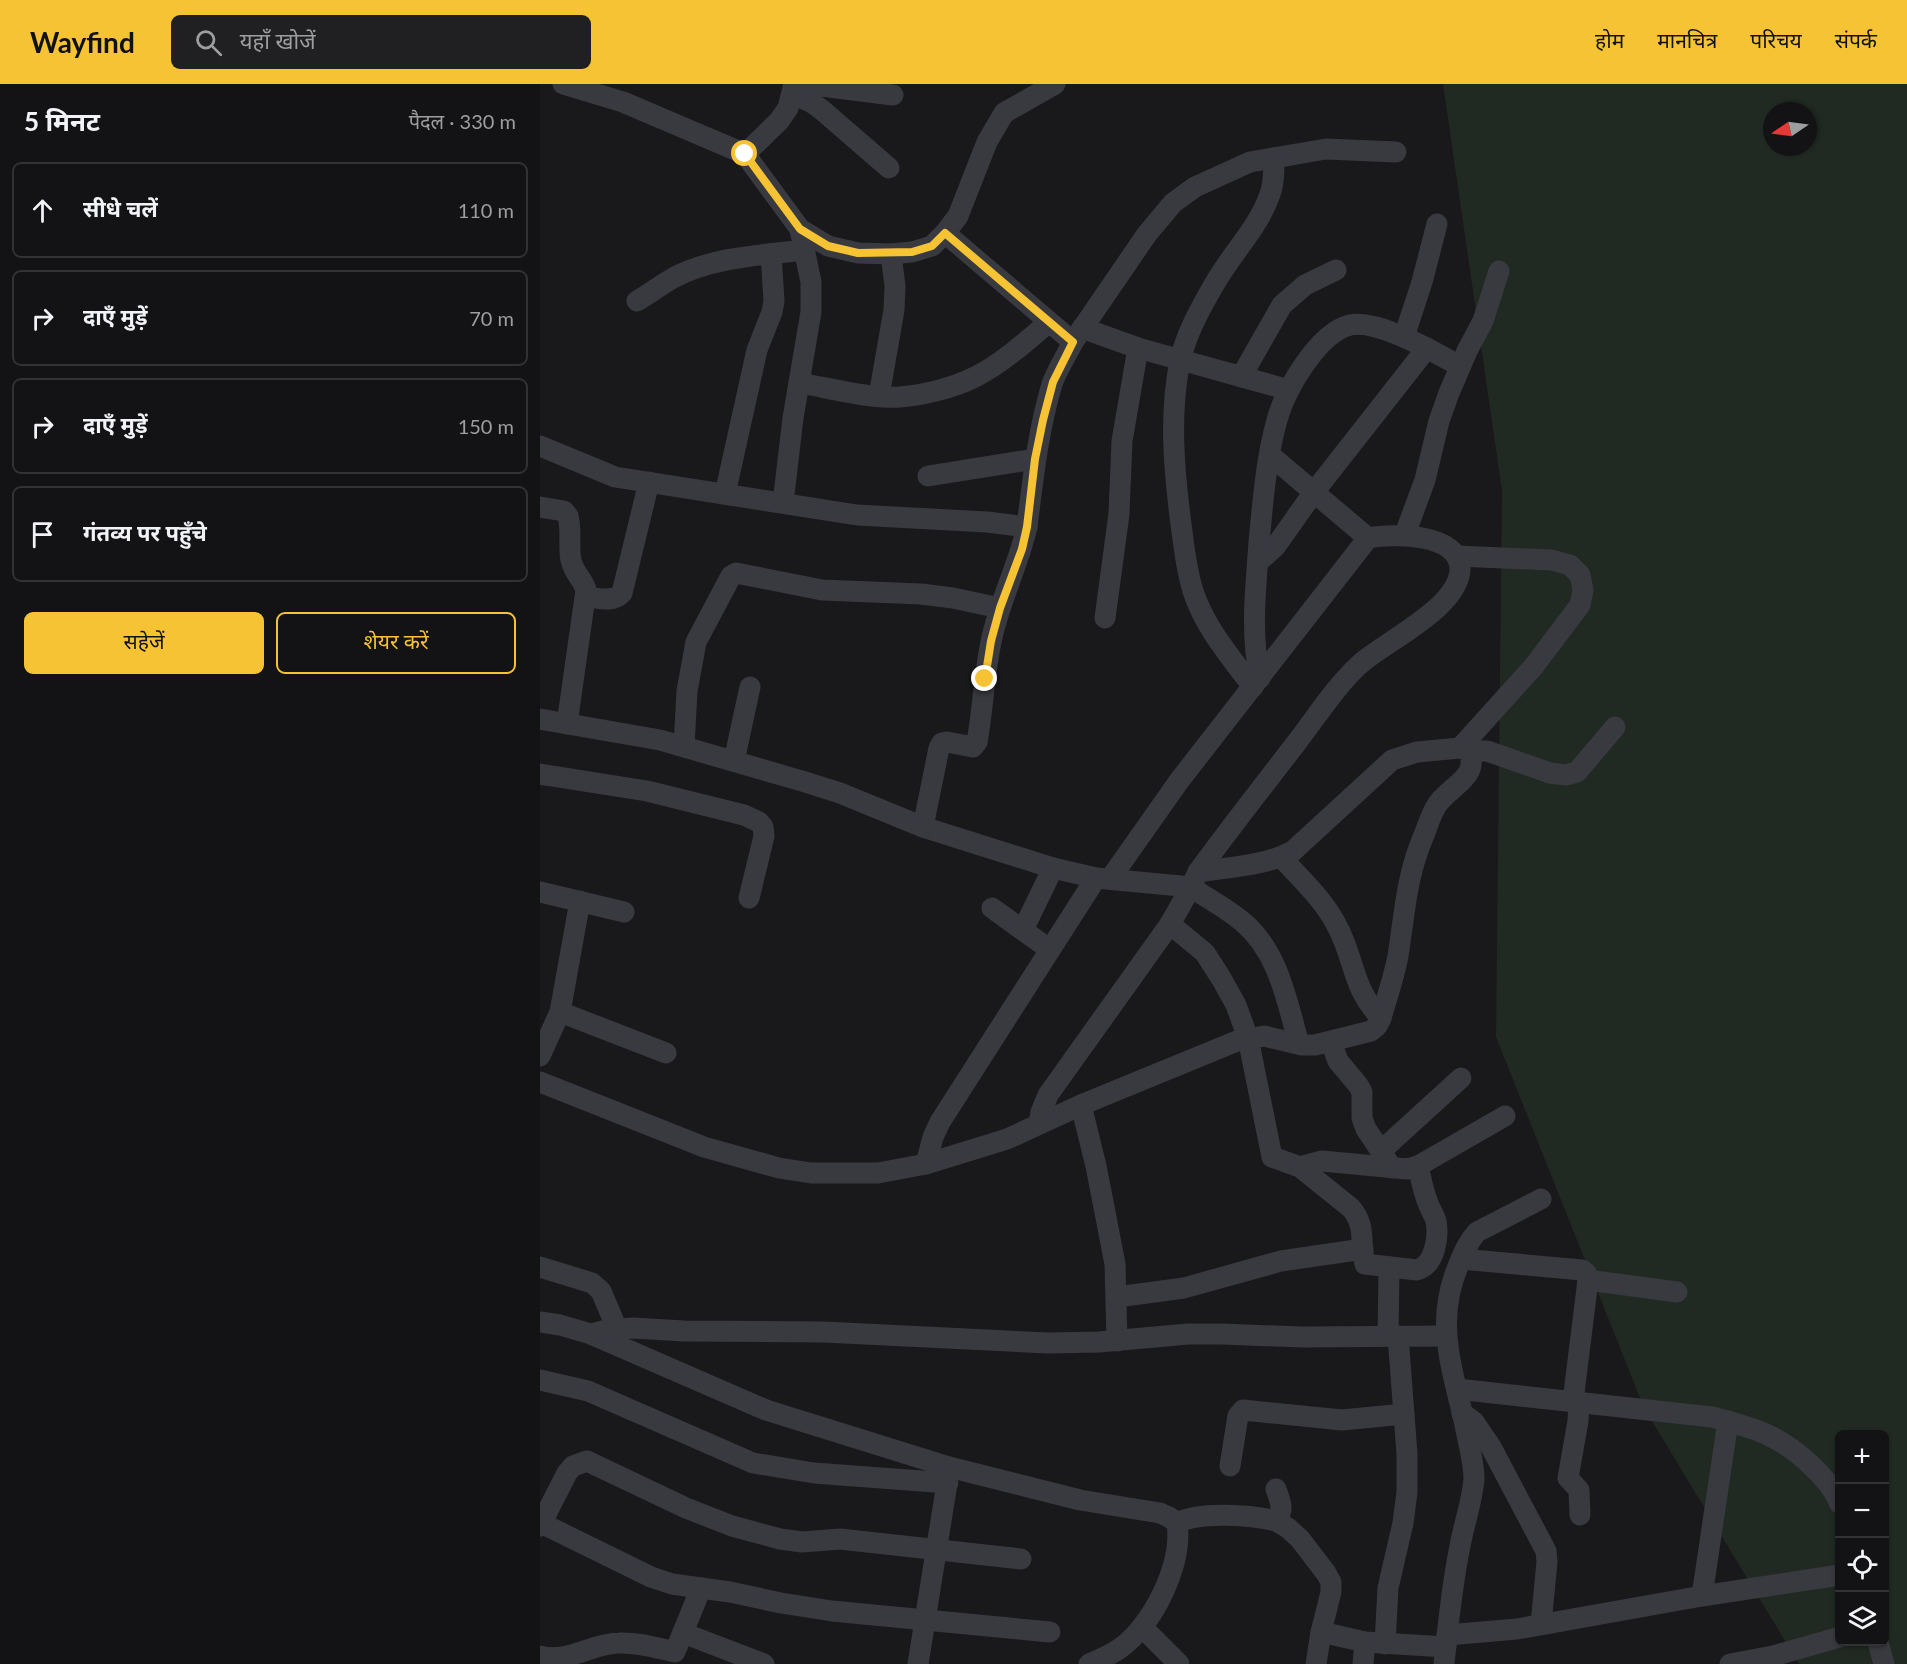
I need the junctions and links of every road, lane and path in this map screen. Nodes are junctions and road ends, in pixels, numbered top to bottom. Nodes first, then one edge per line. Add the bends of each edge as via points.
1 (563, 84) edge
2 (1055, 84) edge
3 (797, 87) edge
4 (893, 95) dead end
5 (1396, 152) dead end
6 (745, 154) junction
7 (1274, 158) junction
8 (889, 168) dead end
9 (1437, 224) dead end
10 (800, 229) junction
11 (945, 233) junction
12 (805, 250) junction
13 (771, 254) junction
14 (891, 254) junction
15 (1336, 270) dead end
16 (1499, 271) dead end
17 (637, 301) dead end
18 (1048, 322) junction
19 (1078, 335) junction
20 (1404, 337) junction
21 (1138, 348) junction
22 (1426, 348) junction
23 (1180, 360) junction
24 (1460, 366) junction
25 (1241, 377) junction
26 (799, 383) junction
27 (1289, 390) junction
28 (879, 396) junction
29 (540, 447) edge
30 (1270, 455) junction
31 (1035, 459) junction
32 (928, 476) dead end
33 (648, 482) junction
34 (1314, 492) junction
35 (725, 494) junction
36 (783, 503) junction
37 (540, 507) edge
38 (1027, 527) junction
39 (1405, 534) junction
40 (1368, 538) junction
41 (1457, 556) junction
42 (1258, 562) junction
43 (586, 597) junction
44 (1000, 608) junction
45 (1104, 618) dead end
46 (1256, 682) junction
47 (750, 687) dead end
48 (540, 719) edge
49 (567, 724) junction
50 (1615, 727) dead end
51 (684, 747) junction
52 (1464, 749) junction
53 (734, 761) junction
54 (540, 774) edge
55 (923, 827) junction
56 (1281, 857) junction
57 (1053, 868) junction
58 (1103, 879) junction
59 (1194, 879) junction
60 (540, 892) edge
61 (749, 898) dead end
62 (580, 901) junction
63 (992, 908) dead end
64 (624, 912) dead end
65 (1170, 924) junction
66 (1023, 930) junction
67 (1049, 949) junction
68 (561, 1012) junction
69 (1382, 1018) junction
70 (1248, 1038) junction
71 (1330, 1042) junction
72 (1299, 1044) junction
73 (666, 1053) dead end
74 (540, 1056) edge
75 (1461, 1078) dead end
76 (540, 1082) edge
77 (1081, 1104) junction
78 (1505, 1116) dead end
79 (1039, 1124) junction
80 (1387, 1160) junction
81 (926, 1164) junction
82 (1418, 1166) junction
83 (1300, 1167) junction
84 (1541, 1199) dead end
85 (1363, 1249) junction
86 (1461, 1259) junction
87 (540, 1267) edge
88 (1389, 1268) junction
89 (1587, 1280) junction
90 (1677, 1292) dead end
91 (1117, 1297) junction
92 (540, 1322) edge
93 (617, 1329) junction
94 (591, 1334) junction
95 (1393, 1336) junction
96 (1446, 1336) junction
97 (1117, 1341) junction
98 (540, 1380) edge
99 (1457, 1389) junction
100 (1576, 1401) junction
101 (1462, 1413) junction
102 (1404, 1414) junction
103 (1728, 1421) junction
104 (1230, 1466) dead end
105 (949, 1475) junction
106 (1276, 1489) dead end
107 (1835, 1496) edge
108 (1580, 1515) dead end
109 (1276, 1521) junction
110 (1177, 1522) junction
111 (541, 1525) edge
112 (937, 1550) junction
113 (1021, 1559) dead end
114 (1835, 1576) edge
115 (701, 1588) junction
116 (1702, 1596) junction
117 (925, 1620) junction
118 (1542, 1624) junction
119 (1142, 1627) junction
120 (1050, 1632) dead end
121 (1321, 1632) junction
122 (1835, 1638) edge
123 (1375, 1643) junction
124 (1879, 1646) edge
125 (1446, 1648) edge
126 (676, 1650) edge
127 (540, 1656) edge
128 (1774, 1660) edge
129 (742, 1661) edge
130 (764, 1664) edge
131 (918, 1664) edge
132 (1089, 1664) edge
133 (1179, 1664) edge
134 (1316, 1664) edge
135 (1363, 1664) edge
136 (1730, 1664) edge
137 (1884, 1664) edge

1 - 6 street via 623,102
2 - 11 street via 1004,113 987,142 958,216
3 - 4 street
3 - 6 street via 779,121
3 - 8 street
5 - 7 street via 1326,149
6 - 10 street
7 - 19 street via 1250,162 1195,187 1173,203
7 - 23 street via 1270,195 1215,282
9 - 20 street
10 - 12 street
10 - 14 street via 828,246 858,253
11 - 14 street via 932,246
11 - 18 street
12 - 13 street
12 - 26 street via 811,312
13 - 17 street via 726,260 698,269 674,278
13 - 35 street via 772,312 752,369
14 - 28 street via 894,310
15 - 25 street via 1305,285 1282,305
16 - 24 street via 1483,321
18 - 19 street
18 - 28 street via 976,377 928,392
19 - 21 street
19 - 31 street via 1053,382
20 - 22 street
20 - 27 street via 1351,325 1330,335
21 - 23 street
21 - 45 street via 1122,441 1117,537
22 - 24 street
22 - 34 street
23 - 25 street
23 - 46 street via 1173,437 1186,563 1204,616 1227,653
24 - 39 street
25 - 27 street
26 - 28 street
26 - 36 street
27 - 30 street via 1277,419
29 - 33 street via 615,477
30 - 34 street
30 - 42 street
31 - 32 street
31 - 38 street
33 - 35 street
33 - 43 street via 622,593 613,599
34 - 40 street
34 - 42 street via 1275,547
35 - 36 street
36 - 38 street via 857,515
37 - 43 street via 564,511 568,516 571,561 584,583
38 - 44 street
39 - 40 street
39 - 41 street via 1446,545
40 - 46 street
41 - 52 street via 1552,560 1570,565 1580,575 1583,590 1580,605
41 - 59 street via 1460,570 1454,587 1414,628 1359,665
42 - 46 street via 1253,629
43 - 49 street
44 - 51 street via 921,594 822,590 736,573 696,642 687,692
44 - 55 street via 991,641 977,742 973,747 947,742 939,747
46 - 58 street
47 - 53 street
48 - 49 street
49 - 51 street
50 - 52 street via 1578,772 1566,776 1486,751
51 - 53 street
52 - 56 street via 1417,752 1392,760 1293,851
52 - 69 street via 1472,760 1471,769 1435,807 1412,867 1397,959
53 - 55 street via 840,793
54 - 61 street via 647,791 759,822 764,836
55 - 57 street
56 - 59 street
56 - 69 street via 1328,910 1364,998
57 - 58 street
57 - 66 street
58 - 59 street
58 - 67 street
59 - 65 street
59 - 72 street via 1244,923 1273,960
60 - 62 street
62 - 64 street
62 - 68 street
63 - 66 street
65 - 70 street via 1210,961 1236,1005
65 - 79 street via 1048,1095
66 - 67 street
67 - 81 street via 940,1122
68 - 73 street
68 - 74 street
69 - 71 street via 1371,1031
70 - 72 street via 1264,1036
70 - 77 street
70 - 83 street via 1269,1151 1272,1157
71 - 72 street
71 - 80 street via 1338,1061 1362,1092 1366,1129
75 - 80 street
76 - 81 street via 704,1147 779,1168 812,1173 878,1173
77 - 79 street
77 - 91 street via 1108,1225
78 - 82 street
79 - 81 street via 1007,1139
80 - 82 street via 1407,1169
80 - 83 street via 1322,1161
82 - 88 street via 1436,1218 1432,1255 1424,1268
83 - 85 street via 1358,1216
84 - 86 street via 1477,1232
85 - 88 street via 1365,1264
85 - 91 street via 1281,1261 1184,1288
86 - 89 street via 1582,1270
86 - 96 street via 1447,1303
87 - 93 street via 592,1283 602,1291
88 - 95 street
89 - 90 street
89 - 100 street
91 - 97 street
92 - 94 street
93 - 94 street
93 - 97 street via 824,1332 1048,1343
94 - 105 street via 766,1410
95 - 96 street
95 - 97 street via 1210,1334
95 - 102 street
96 - 99 street
98 - 105 street via 588,1391 753,1463 814,1473
99 - 100 street
99 - 101 street
100 - 103 street
100 - 108 street via 1578,1421 1568,1478 1579,1490
101 - 118 street via 1474,1422 1491,1447 1546,1551
101 - 125 street via 1474,1477 1452,1585
102 - 104 street via 1342,1420 1243,1410 1238,1416
102 - 123 street via 1407,1492
103 - 107 street via 1771,1436 1794,1452 1830,1485
103 - 116 street
105 - 110 street via 1160,1513
105 - 112 street
106 - 109 street via 1282,1513
109 - 110 street via 1200,1515
109 - 121 street via 1300,1539 1330,1582 1329,1605
110 - 119 street via 1174,1565
111 - 112 street via 567,1473 587,1461 686,1508 780,1539 840,1539
111 - 115 street via 651,1577
112 - 113 street
112 - 117 street
114 - 116 street
115 - 117 street via 832,1611
115 - 126 street
116 - 118 street
117 - 120 street
117 - 131 street
118 - 125 street
119 - 132 street via 1119,1649
119 - 133 street
121 - 123 street
121 - 134 street
122 - 128 street
123 - 125 street
123 - 135 street
124 - 137 street
126 - 127 street via 618,1642 558,1659
126 - 129 street
128 - 136 street
129 - 130 street

